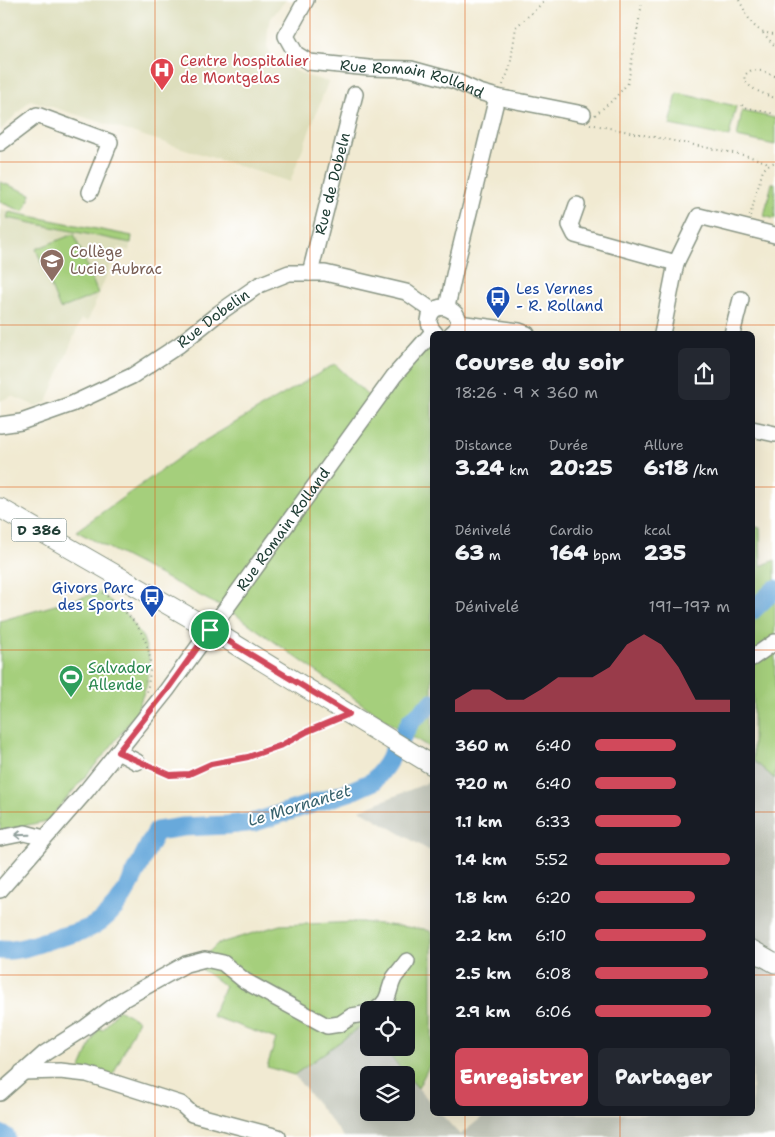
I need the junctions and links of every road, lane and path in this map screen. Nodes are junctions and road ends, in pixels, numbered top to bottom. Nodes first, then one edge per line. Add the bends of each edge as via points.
1 (306, 0) edge
2 (546, 0) edge
3 (740, 0) edge
4 (642, 3) dead end
5 (763, 33) junction
6 (775, 34) edge
7 (775, 46) edge
8 (775, 76) edge
9 (355, 94) dead end
10 (497, 97) junction
11 (775, 98) edge
12 (742, 105) dead end
13 (579, 114) junction
14 (775, 114) edge
15 (0, 143) edge
16 (775, 162) edge
17 (768, 165) junction
18 (90, 192) dead end
19 (578, 205) dead end
20 (747, 227) junction
21 (775, 235) edge
22 (676, 263) junction
23 (310, 273) junction
24 (741, 299) dead end
25 (440, 309) junction
26 (454, 328) edge
27 (434, 331) edge
28 (519, 331) edge
29 (663, 331) edge
30 (733, 331) edge
31 (430, 338) edge
32 (0, 425) edge
33 (755, 430) edge
34 (775, 434) edge
35 (0, 508) edge
36 (99, 590) dead end
37 (210, 630) junction
38 (775, 642) edge
39 (755, 656) edge
40 (349, 714) junction
41 (144, 719) junction
42 (118, 752) junction
43 (138, 762) joint
44 (430, 764) edge
45 (0, 838) edge
46 (44, 838) junction
47 (0, 890) edge
48 (755, 952) edge
49 (407, 961) dead end
50 (775, 963) edge
51 (386, 1001) edge
52 (360, 1015) edge
53 (22, 1072) junction
54 (0, 1093) edge
55 (278, 1137) edge

1 - 10 street, Rue Romain Rolland via 286,36 296,54 309,62 411,69
2 - 10 path via 516,26 510,67
3 - 5 path via 754,26
4 - 13 path via 628,84 595,115
5 - 6 path
5 - 7 path
8 - 11 path via 752,70 745,78 753,89
9 - 23 street, Rue de Dobeln
10 - 13 street
10 - 25 street, Rue Romain Rolland via 456,266
12 - 14 path
13 - 17 path via 580,122 748,156
15 - 18 street via 37,115 110,142
16 - 17 path
17 - 20 path via 763,170
19 - 22 street via 570,225 575,234
20 - 21 street
20 - 22 street via 699,216
22 - 29 street
23 - 25 street, Rue Dobelin via 325,273 406,292
23 - 32 street, Rue Dobelin via 289,273 259,285 179,345 132,376 92,396 21,422
24 - 30 street
25 - 26 street via 455,313
25 - 27 street, Rue Romain Rolland via 429,322
26 - 28 street
31 - 37 street, Rue Romain Rolland via 394,376
33 - 34 street
35 - 37 main road, D 386
36 - 41 path via 133,619 148,646 150,661
37 - 40 main road, D 386
37 - 41 street, Rue Romain Rolland
38 - 39 street
40 - 43 path via 282,745 248,757 211,764 189,774 170,775
40 - 44 main road, D 386
41 - 42 street, Rue Romain Rolland
42 - 43 street
42 - 46 street, Rue Romain Rolland
46 -> 45 street via 25,833
46 - 47 street, Rue Romain Rolland
48 - 50 main road
49 - 51 street via 395,977
52 - 53 street via 327,1026 245,981 223,963 205,960 186,964 122,1000
53 - 54 street
53 - 55 street via 87,1074 181,1104 192,1114

